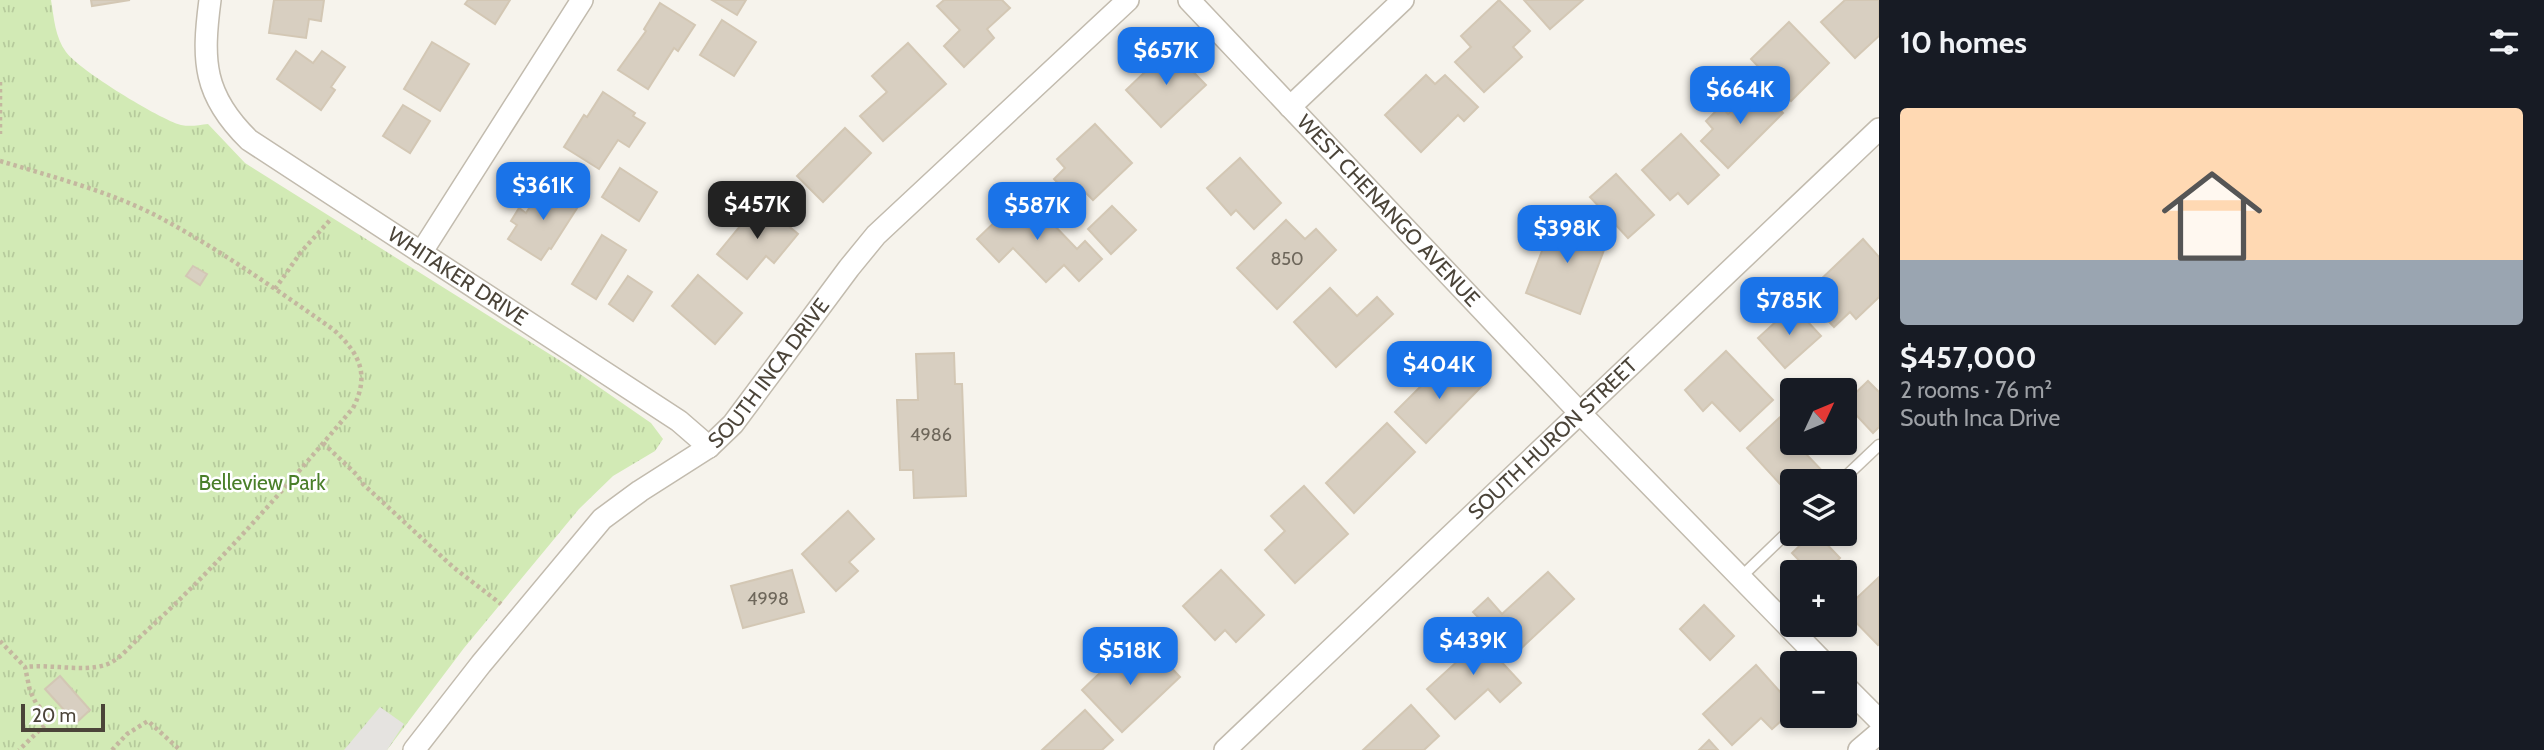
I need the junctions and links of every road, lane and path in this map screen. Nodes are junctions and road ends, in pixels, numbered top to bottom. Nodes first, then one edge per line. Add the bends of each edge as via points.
1 (210, 0) edge
2 (582, 0) edge
3 (1128, 0) edge
4 (1189, 0) edge
5 (1403, 0) edge
6 (0, 82) edge
7 (1290, 107) junction
8 (1879, 129) edge
9 (0, 134) edge
10 (0, 161) edge
11 (342, 202) junction
12 (421, 253) junction
13 (275, 289) junction
14 (1580, 413) junction
15 (323, 443) junction
16 (1879, 445) edge
17 (709, 447) junction
18 (1854, 469) edge
19 (1780, 540) edge
20 (1740, 578) junction
21 (482, 590) dead end
22 (0, 641) edge
23 (1812, 651) edge
24 (25, 667) junction
25 (1857, 698) edge
26 (1879, 720) edge
27 (1879, 733) edge
28 (19, 750) edge
29 (112, 750) edge
30 (180, 750) edge
31 (414, 750) edge
32 (1224, 750) edge
33 (1859, 750) edge

1 - 11 street, WHITAKER DRIVE via 206,48 215,98 226,116 249,140
2 - 12 street
3 - 17 street, SOUTH INCA DRIVE via 876,235 746,410
4 - 7 street, WEST CHENANGO AVENUE
5 - 7 street
6 - 9 path
7 - 14 street, WEST CHENANGO AVENUE
8 - 14 street, SOUTH HURON STREET
10 - 13 path via 156,215
11 - 12 street, WHITAKER DRIVE
11 - 13 path
12 - 17 street, WHITAKER DRIVE via 679,421
13 - 15 path via 348,342 362,368 360,395
14 - 20 street, WEST CHENANGO AVENUE
14 - 32 street, SOUTH HURON STREET
15 - 21 path
15 - 24 path via 192,589 108,665
16 - 18 lane
17 - 31 street, SOUTH INCA DRIVE via 602,519
19 - 20 lane
20 - 23 street, WEST CHENANGO AVENUE
22 - 24 path
24 - 28 path via 36,703 51,719
25 - 26 street
27 - 33 street
29 - 30 path via 148,721

